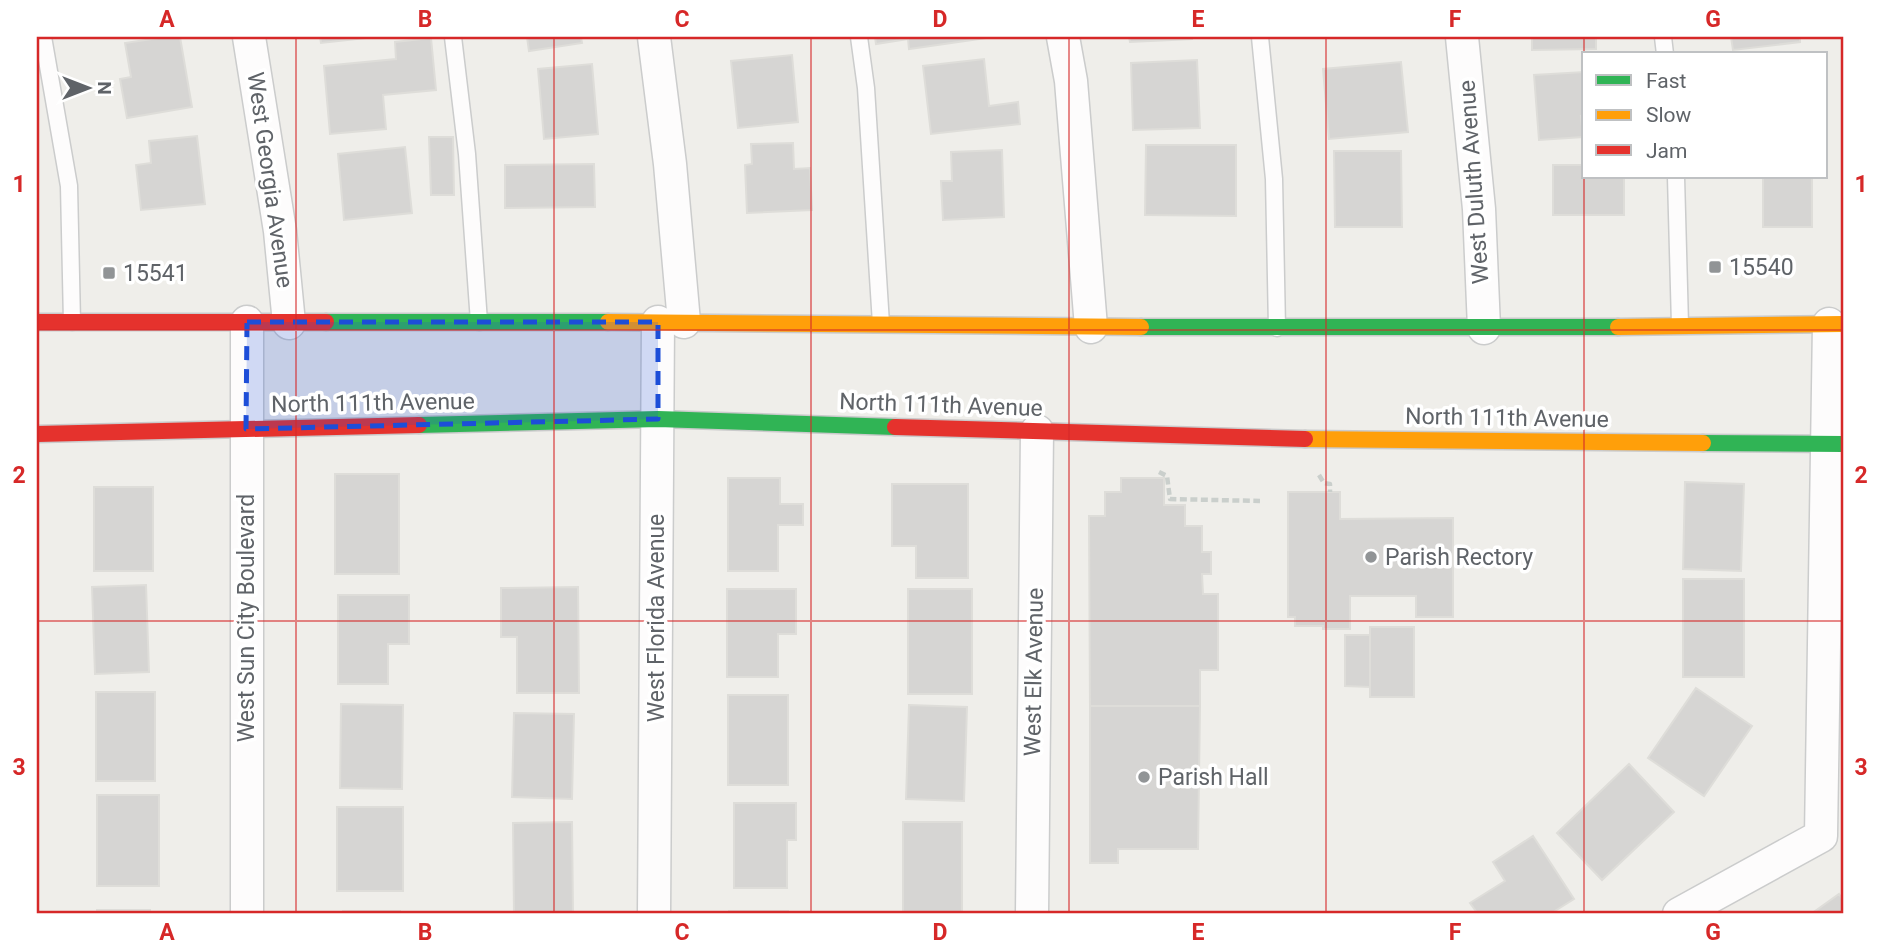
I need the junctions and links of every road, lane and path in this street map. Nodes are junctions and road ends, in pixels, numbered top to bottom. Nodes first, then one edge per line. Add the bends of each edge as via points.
1 (43, 37) edge
2 (249, 37) edge
3 (453, 37) edge
4 (654, 37) edge
5 (859, 37) edge
6 (1063, 37) edge
7 (1260, 37) edge
8 (1462, 37) edge
9 (44, 75) edge
10 (1676, 178) edge
11 (37, 322) edge
12 (72, 322) junction
13 (247, 322) junction
14 (479, 322) junction
15 (671, 322) junction
16 (289, 323) junction
17 (881, 324) junction
18 (1836, 324) edge
19 (1681, 325) junction
20 (1091, 327) junction
21 (1277, 328) junction
22 (1484, 328) junction
23 (657, 419) junction
24 (246, 429) junction
25 (1037, 431) junction
26 (37, 434) edge
27 (1835, 444) edge
28 (1153, 466) dead end
29 (1318, 472) dead end
30 (1330, 492) dead end
31 (1260, 501) dead end
32 (247, 914) edge
33 (654, 914) edge
34 (1032, 914) edge
35 (1679, 914) edge

1 - 9 lane
2 - 16 street, West Georgia Avenue
3 - 14 lane
4 - 15 street, West Florida Avenue via 670,164
5 - 17 lane
6 - 20 street via 1071,81
7 - 21 lane via 1274,179
8 - 22 street, West Duluth Avenue via 1479,209
9 - 12 lane via 69,186
10 - 19 lane
11 - 12 street
12 - 13 street
13 - 16 street
13 - 24 street, West Sun City Boulevard
14 - 15 street
14 - 16 street
15 - 17 street
15 - 23 street, West Florida Avenue
17 - 20 street
18 - 19 street
18 - 27 street
19 - 22 street
20 - 21 street
21 - 22 street
23 - 24 street, North 111th Avenue
23 - 25 street, North 111th Avenue
23 - 33 street, West Florida Avenue
24 - 26 street, North 111th Avenue
24 - 32 street, West Sun City Boulevard
25 - 27 street, North 111th Avenue
25 - 34 street, West Elk Avenue
27 - 35 street via 1821,836
28 - 31 path via 1167,476 1170,502
29 - 30 path via 1324,483 1330,484

